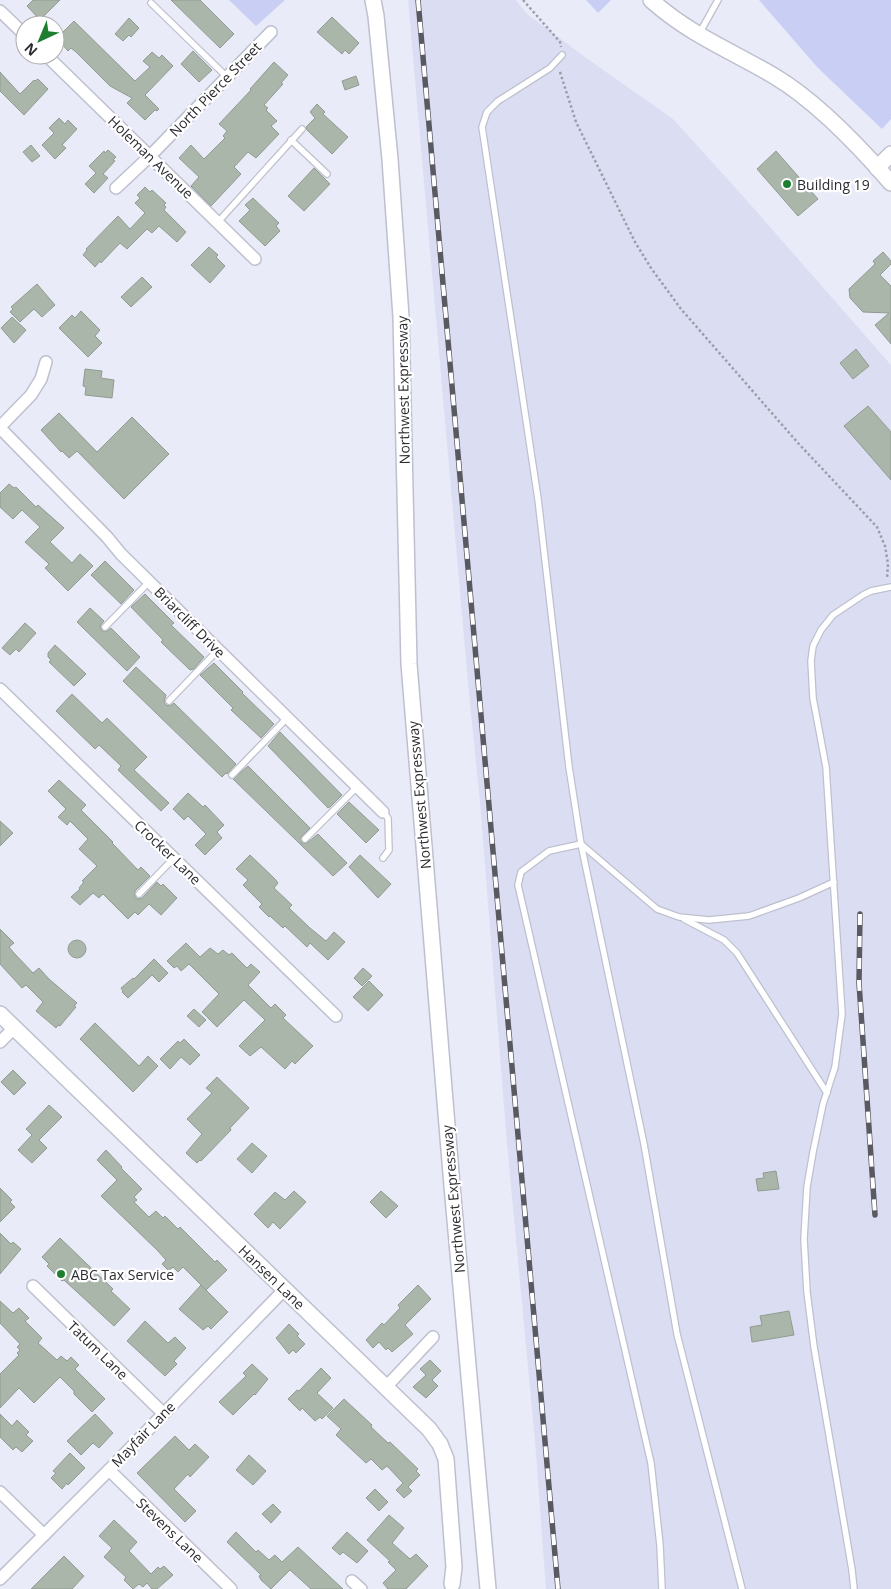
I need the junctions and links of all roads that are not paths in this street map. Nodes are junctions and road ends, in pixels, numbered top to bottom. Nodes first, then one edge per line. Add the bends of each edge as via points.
1 (373, 0) edge
2 (651, 0) edge
3 (718, 0) edge
4 (151, 3) dead end
5 (0, 11) edge
6 (15, 25) edge
7 (271, 32) dead end
8 (698, 35) junction
9 (562, 55) road end
10 (56, 65) edge
11 (227, 77) junction
12 (302, 129) dead end
13 (291, 140) junction
14 (891, 154) edge
15 (150, 156) junction
16 (877, 168) junction
17 (327, 174) dead end
18 (891, 183) edge
19 (116, 188) dead end
20 (218, 222) junction
21 (255, 259) dead end
22 (46, 362) dead end
23 (0, 428) edge
24 (149, 582) junction
25 (888, 587) edge
26 (105, 627) dead end
27 (218, 650) junction
28 (0, 688) edge
29 (169, 701) dead end
30 (287, 718) junction
31 (232, 775) dead end
32 (357, 787) junction
33 (383, 812) joint
34 (305, 840) dead end
35 (581, 844) junction
36 (174, 858) junction
37 (383, 858) dead end
38 (834, 882) junction
39 (139, 894) dead end
40 (679, 917) junction
41 (0, 1014) edge
42 (336, 1016) dead end
43 (14, 1028) junction
44 (0, 1042) edge
45 (827, 1093) junction
46 (33, 1286) dead end
47 (285, 1289) junction
48 (434, 1337) dead end
49 (386, 1387) junction
50 (163, 1413) junction
51 (109, 1470) junction
52 (0, 1492) edge
53 (44, 1535) junction
54 (0, 1578) edge
55 (352, 1581) dead end
56 (451, 1587) edge
57 (231, 1589) edge
58 (361, 1589) edge
59 (488, 1589) edge
60 (662, 1589) edge
61 (742, 1589) edge
62 (854, 1589) edge

1 - 59 main road, Northwest Expressway via 390,160 401,317 409,664
2 - 8 main road
3 - 8 lane
4 - 11 lane
5 - 6 street
7 - 11 street, North Pierce Street
8 - 16 main road via 775,77 812,104
9 - 35 lane via 550,68 498,101 487,112 482,127 538,499
10 - 15 street, Holeman Avenue
11 - 15 street, North Pierce Street
12 - 13 lane
13 - 17 lane
13 - 20 lane
14 - 16 main road
15 - 19 street, North Pierce Street
15 - 20 street, Holeman Avenue
16 - 18 main road
20 - 21 street, Holeman Avenue
22 - 23 street via 31,395
23 - 24 street, Briarcliff Drive
24 - 26 lane
24 - 27 street, Briarcliff Drive
25 - 38 lane via 863,595 833,616 813,646 813,698 826,767
27 - 29 lane
27 - 30 street, Briarcliff Drive
28 - 36 street, Crocker Lane
30 - 31 lane
30 - 32 street, Briarcliff Drive
32 - 33 street, Briarcliff Drive
32 - 34 lane
33 - 37 lane via 388,818 389,850
35 - 40 lane via 657,910
35 - 60 lane via 549,851 520,872 518,884 652,1463
35 - 61 lane via 644,1144 677,1334
36 - 39 lane
36 - 42 street, Crocker Lane
38 - 40 lane via 749,916 709,920
38 - 45 lane via 842,1014 835,1067
40 - 45 lane via 724,940 738,954
41 - 43 main road, Hansen Lane
43 - 44 street
43 - 47 main road, Hansen Lane
45 - 62 lane via 810,1169 804,1239 814,1347
46 - 50 street, Tatum Lane
47 - 49 main road, Hansen Lane
47 - 50 street, Mayfair Lane
48 - 49 street
49 - 56 main road, Hansen Lane via 429,1429 446,1459 454,1567
50 - 51 street, Mayfair Lane
51 - 53 street, Mayfair Lane
51 - 57 street, Stevens Lane
52 - 53 street
53 - 54 street, Mayfair Lane
55 - 58 street

